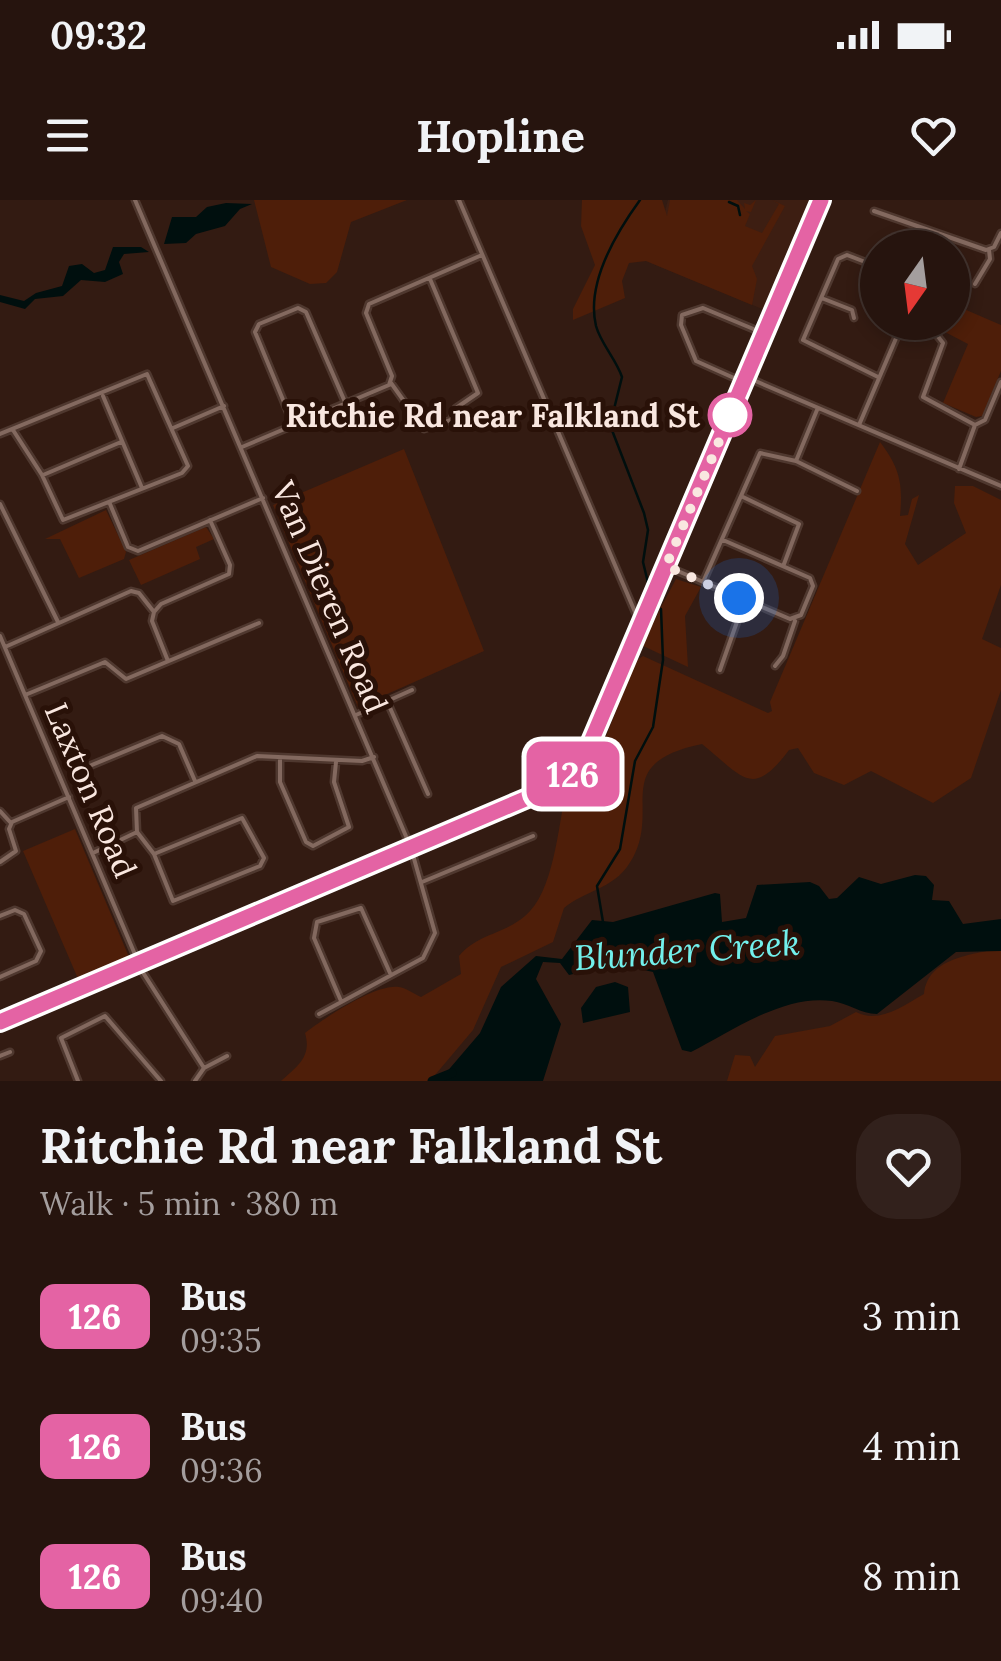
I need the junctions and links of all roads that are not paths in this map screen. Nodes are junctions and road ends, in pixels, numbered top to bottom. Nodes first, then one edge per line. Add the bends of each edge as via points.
1 (135, 200) edge
2 (460, 200) edge
3 (820, 200) edge
4 (874, 210) dead end
5 (923, 230) edge
6 (1001, 232) edge
7 (970, 243) edge
8 (989, 250) junction
9 (482, 255) junction
10 (860, 262) edge
11 (430, 280) junction
12 (975, 284) dead end
13 (824, 299) junction
14 (858, 308) dead end
15 (852, 310) junction
16 (854, 318) dead end
17 (763, 333) junction
18 (897, 340) edge
19 (941, 340) edge
20 (746, 377) junction
21 (878, 377) junction
22 (734, 378) dead end
23 (1001, 382) edge
24 (391, 384) junction
25 (103, 394) junction
26 (344, 402) junction
27 (224, 406) junction
28 (818, 408) junction
29 (293, 424) junction
30 (859, 425) junction
31 (976, 425) junction
32 (173, 428) junction
33 (13, 430) junction
34 (0, 434) edge
35 (122, 442) junction
36 (242, 447) junction
37 (796, 461) junction
38 (959, 468) junction
39 (42, 476) junction
40 (1001, 486) edge
41 (142, 488) junction
42 (857, 490) dead end
43 (742, 496) junction
44 (263, 498) junction
45 (0, 504) edge
46 (110, 504) junction
47 (210, 520) junction
48 (724, 540) junction
49 (784, 564) junction
50 (666, 566) junction
51 (702, 582) junction
52 (744, 602) junction
53 (154, 612) junction
54 (643, 620) junction
55 (794, 620) junction
56 (58, 622) junction
57 (259, 623) dead end
58 (0, 636) edge
59 (5, 647) junction
60 (169, 662) junction
61 (775, 666) dead end
62 (720, 670) dead end
63 (412, 690) dead end
64 (25, 695) junction
65 (386, 701) junction
66 (356, 714) junction
67 (374, 757) junction
68 (280, 760) junction
69 (336, 760) junction
70 (87, 767) dead end
71 (195, 781) junction
72 (428, 794) dead end
73 (69, 797) junction
74 (0, 810) edge
75 (11, 823) junction
76 (137, 832) junction
77 (533, 836) dead end
78 (411, 848) junction
79 (93, 853) junction
80 (154, 854) junction
81 (0, 862) edge
82 (422, 882) junction
83 (0, 916) edge
84 (139, 964) junction
85 (391, 975) junction
86 (0, 976) edge
87 (341, 1001) junction
88 (319, 1014) dead end
89 (0, 1022) edge
90 (10, 1052) dead end
91 (0, 1056) edge
92 (227, 1056) dead end
93 (204, 1068) junction
94 (78, 1081) edge
95 (161, 1081) edge
96 (194, 1081) edge

1 - 27 street, Van Dieren Road
2 - 9 street
3 - 17 street
4 - 5 street
6 - 8 street
7 - 8 street
8 - 12 street
9 - 11 street
9 - 54 street
10 - 13 street via 842,256
11 - 24 street via 366,308
11 - 24 street via 478,393 450,420 424,429
13 - 15 street
13 - 21 street via 805,345
14 - 15 street
15 - 16 street
17 - 20 street
17 - 22 street via 703,308 682,315 696,361
18 - 21 street
19 - 31 street via 923,397
20 - 28 street
20 - 50 street
21 - 30 street
23 - 31 street via 985,420
24 - 26 street
25 - 32 street via 146,374
25 - 33 street
25 - 35 street
26 - 29 street
26 - 29 street via 306,312 298,308 259,324 255,332
27 - 32 street
27 - 36 street, Van Dieren Road
28 - 30 street
28 - 37 street
29 - 36 street
30 - 38 street
31 - 38 street
32 - 41 street via 186,470
33 - 34 street
33 - 39 street
35 - 39 street
35 - 41 street
36 - 44 street, Van Dieren Road
37 - 42 street
37 - 43 street via 760,453
38 - 40 street
39 - 46 street via 63,520
41 - 46 street
43 - 48 street
43 - 49 street via 798,524
44 - 47 street
44 - 66 street, Van Dieren Road
45 - 56 street
46 - 47 street via 134,551
47 - 53 street via 229,574
48 - 49 street
48 - 51 street
49 - 55 street via 812,580
50 - 51 street
50 - 54 street
51 - 52 street
52 - 55 street
52 - 62 street
53 - 56 street via 131,591
53 - 60 street
54 - 78 street via 573,774
55 - 61 street
56 - 59 street
57 - 60 street
58 - 59 street, Laxton Road
59 - 64 street, Laxton Road
60 - 64 street via 126,679 102,662
63 - 65 street
64 - 73 street, Laxton Road
65 - 66 street
65 - 72 street
66 - 67 street, Van Dieren Road
67 - 69 street
67 - 78 street, Van Dieren Road
68 - 69 street
68 - 69 street via 280,782 313,846 349,827 334,782
68 - 71 street via 257,756
70 - 71 street via 162,736 179,744
71 - 76 street via 136,808
73 - 75 street
73 - 79 street, Laxton Road
74 - 75 street
75 - 81 street via 16,851
76 - 79 street
76 - 80 street
77 - 82 street
78 - 82 street, Van Dieren Road
78 - 84 street
79 - 84 street, Laxton Road
80 - 80 street via 242,818 264,858 260,866 177,902 169,898
82 - 85 street, Van Dieren Road via 432,946
83 - 86 street via 24,914 41,951 36,962
84 - 89 street
84 - 93 street, Laxton Road
85 - 87 street
85 - 87 street via 362,908 318,922 314,938
87 - 88 street
90 - 91 street
92 - 93 street
93 - 96 street
94 - 95 street via 62,1038 104,1016

